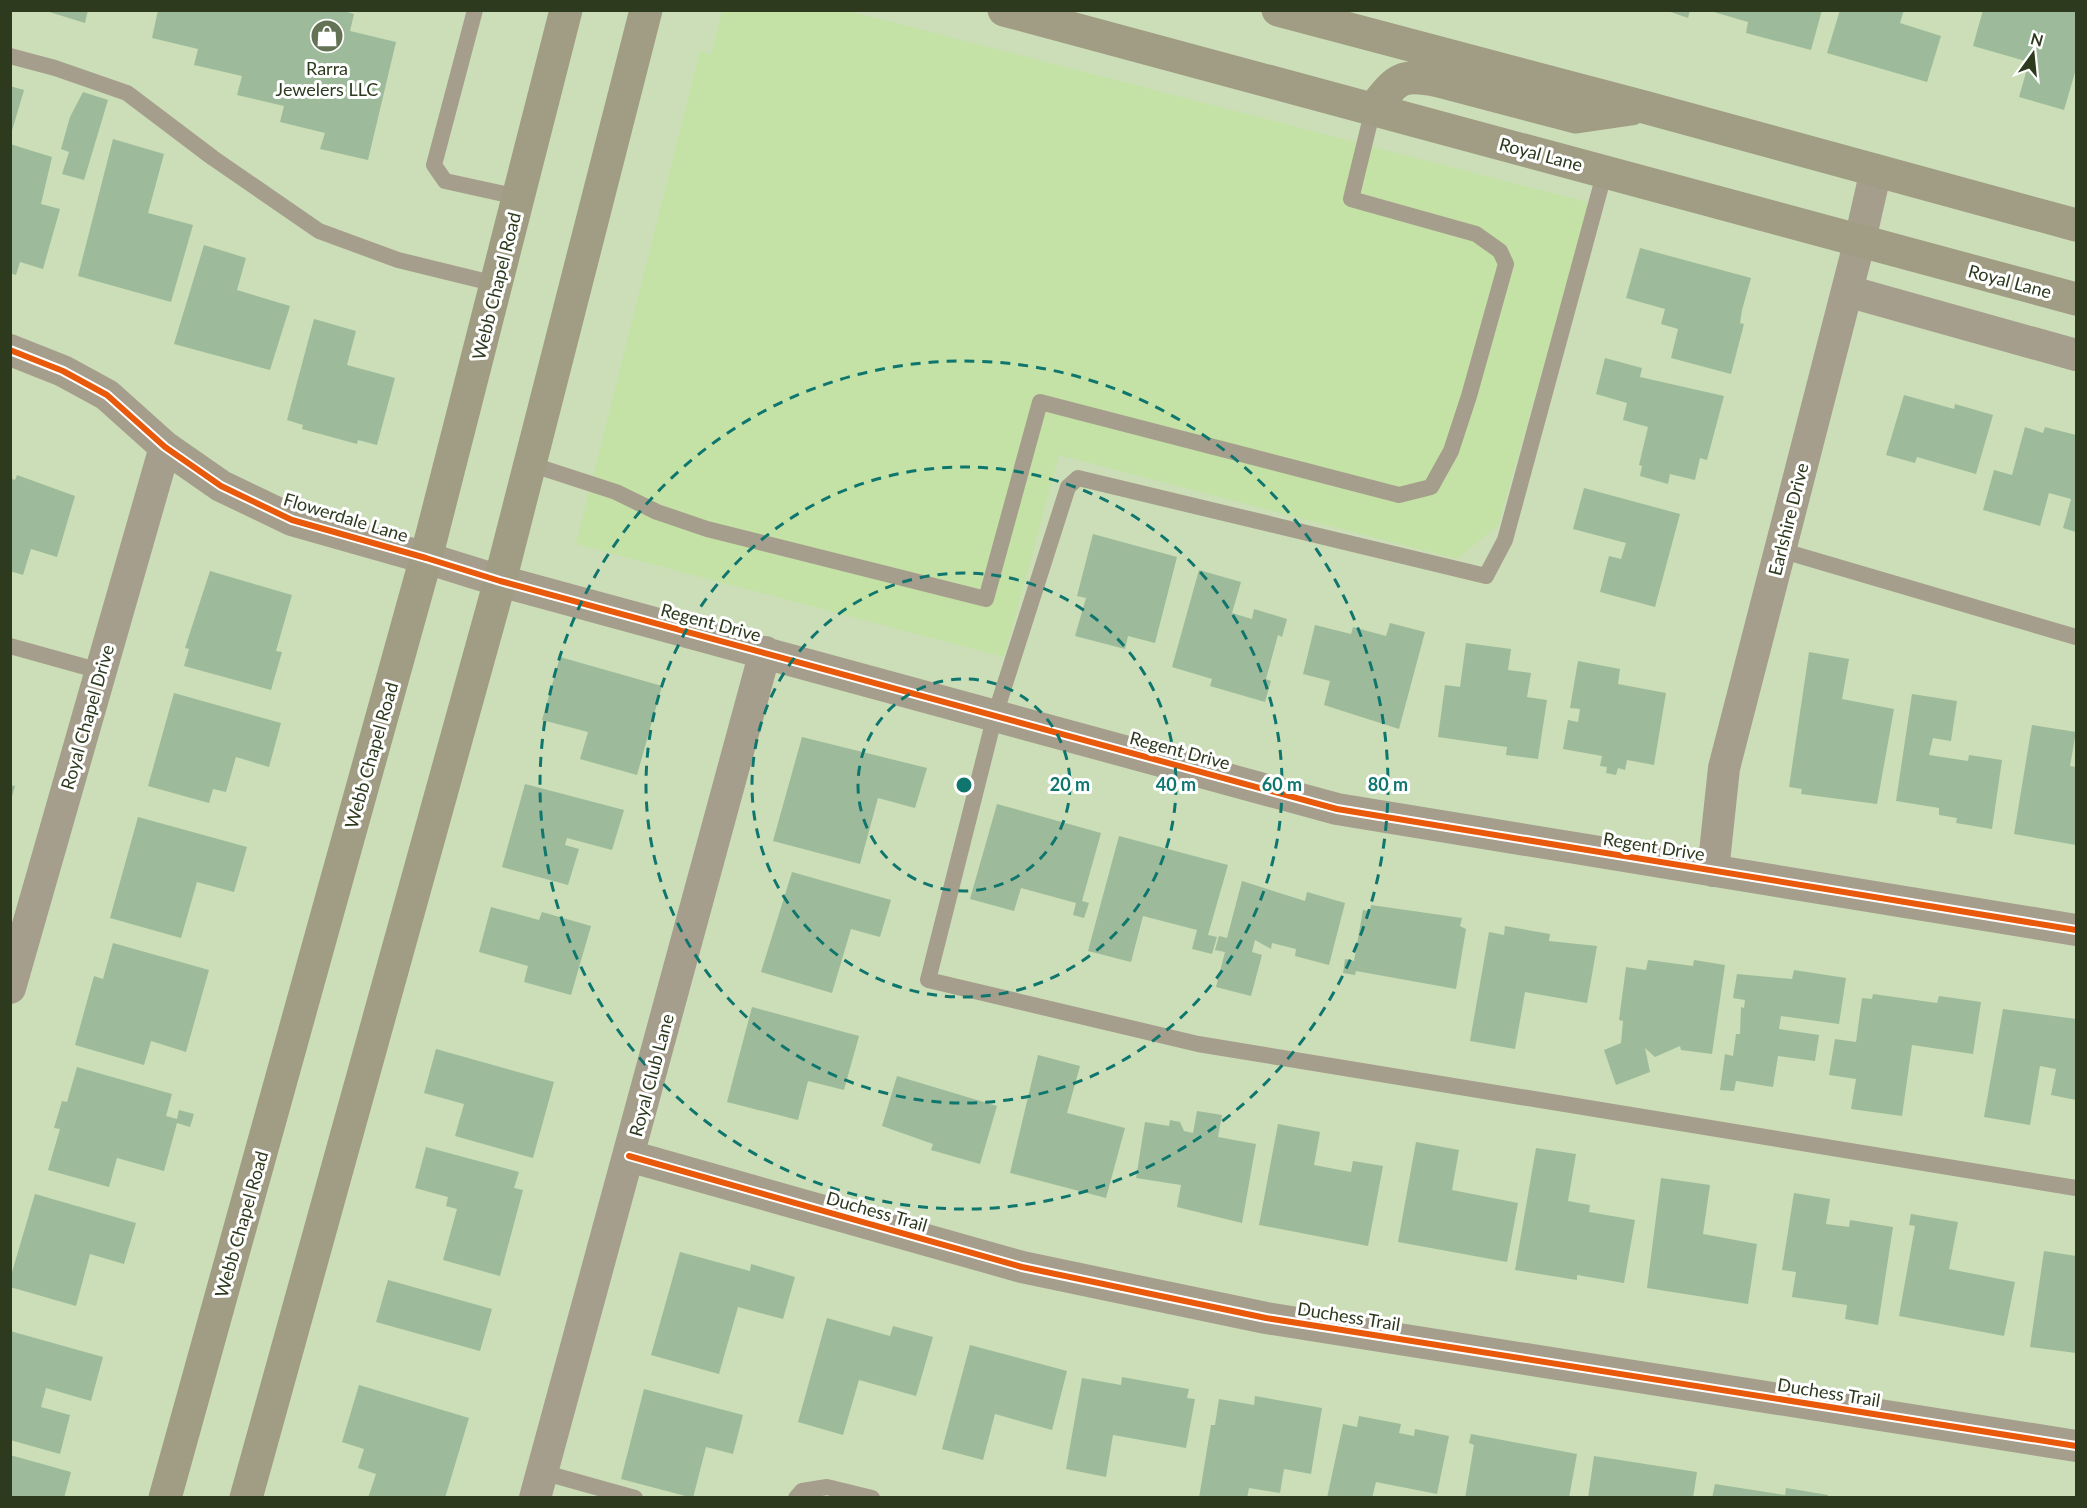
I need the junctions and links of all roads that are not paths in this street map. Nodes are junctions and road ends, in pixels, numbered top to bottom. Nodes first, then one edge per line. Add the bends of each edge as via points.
1 (475, 10) edge
2 (566, 10) edge
3 (646, 10) edge
4 (1004, 10) edge
5 (1278, 10) edge
6 (10, 56) edge
7 (1644, 107) junction
8 (1373, 109) junction
9 (1876, 170) junction
10 (1605, 171) junction
11 (518, 198) junction
12 (2076, 225) edge
13 (1860, 240) junction
14 (496, 284) junction
15 (1847, 291) junction
16 (2076, 299) edge
17 (10, 350) edge
18 (2076, 355) edge
19 (165, 447) junction
20 (530, 464) junction
21 (1780, 550) junction
22 (426, 558) junction
23 (500, 581) junction
24 (2076, 637) edge
25 (10, 646) edge
26 (765, 652) junction
27 (100, 670) junction
28 (995, 715) junction
29 (1713, 871) junction
30 (2076, 930) edge
31 (17, 935) edge
32 (10, 988) edge
33 (629, 1156) junction
34 (2076, 1188) edge
35 (2076, 1446) edge
36 (539, 1485) edge
37 (165, 1497) edge
38 (246, 1497) edge
39 (634, 1497) edge
40 (796, 1497) edge
41 (872, 1497) edge

1 - 11 lane via 434,165 445,181
2 - 11 main road, Webb Chapel Road
3 - 20 main road
4 - 8 main road, Royal Lane
5 - 7 main road
6 - 14 lane via 127,93 319,231 398,260
7 - 8 main road via 1576,117 1416,76 1394,82
7 - 9 main road
8 - 10 main road, Royal Lane
8 - 20 lane via 1351,199 1476,234 1500,251 1506,264 1451,451 1431,487 1399,495 1040,402 986,599 707,529 657,512 616,492
9 - 12 main road
9 - 13 street, Earlshire Drive
10 - 13 main road, Royal Lane
10 - 28 lane via 1505,540 1486,576 1078,478 1068,487
11 - 14 main road, Webb Chapel Road
13 - 15 street, Earlshire Drive
13 - 16 main road, Royal Lane
14 - 22 main road, Webb Chapel Road
15 - 18 street
15 - 21 street, Earlshire Drive
17 - 19 street, Flowerdale Lane via 63,371 107,395
19 - 22 street, Flowerdale Lane via 221,486 292,520
19 - 27 street, Royal Chapel Drive
20 - 23 main road
21 - 24 lane
21 - 29 street, Earlshire Drive via 1724,768
22 - 23 street, Flowerdale Lane
22 - 37 main road, Webb Chapel Road
23 - 26 street, Regent Drive
23 - 38 main road
25 - 27 lane
26 - 28 street, Regent Drive
26 - 33 street, Royal Club Lane
27 - 31 street, Royal Chapel Drive
28 - 29 street, Regent Drive via 1337,809
28 - 34 lane via 928,980 1198,1044
29 - 30 street, Regent Drive
31 - 32 street, Royal Chapel Drive
33 - 35 street, Duchess Trail via 1022,1268 1266,1318
33 - 36 street, Royal Club Lane
36 - 39 lane
40 - 41 lane via 802,1491 827,1487

